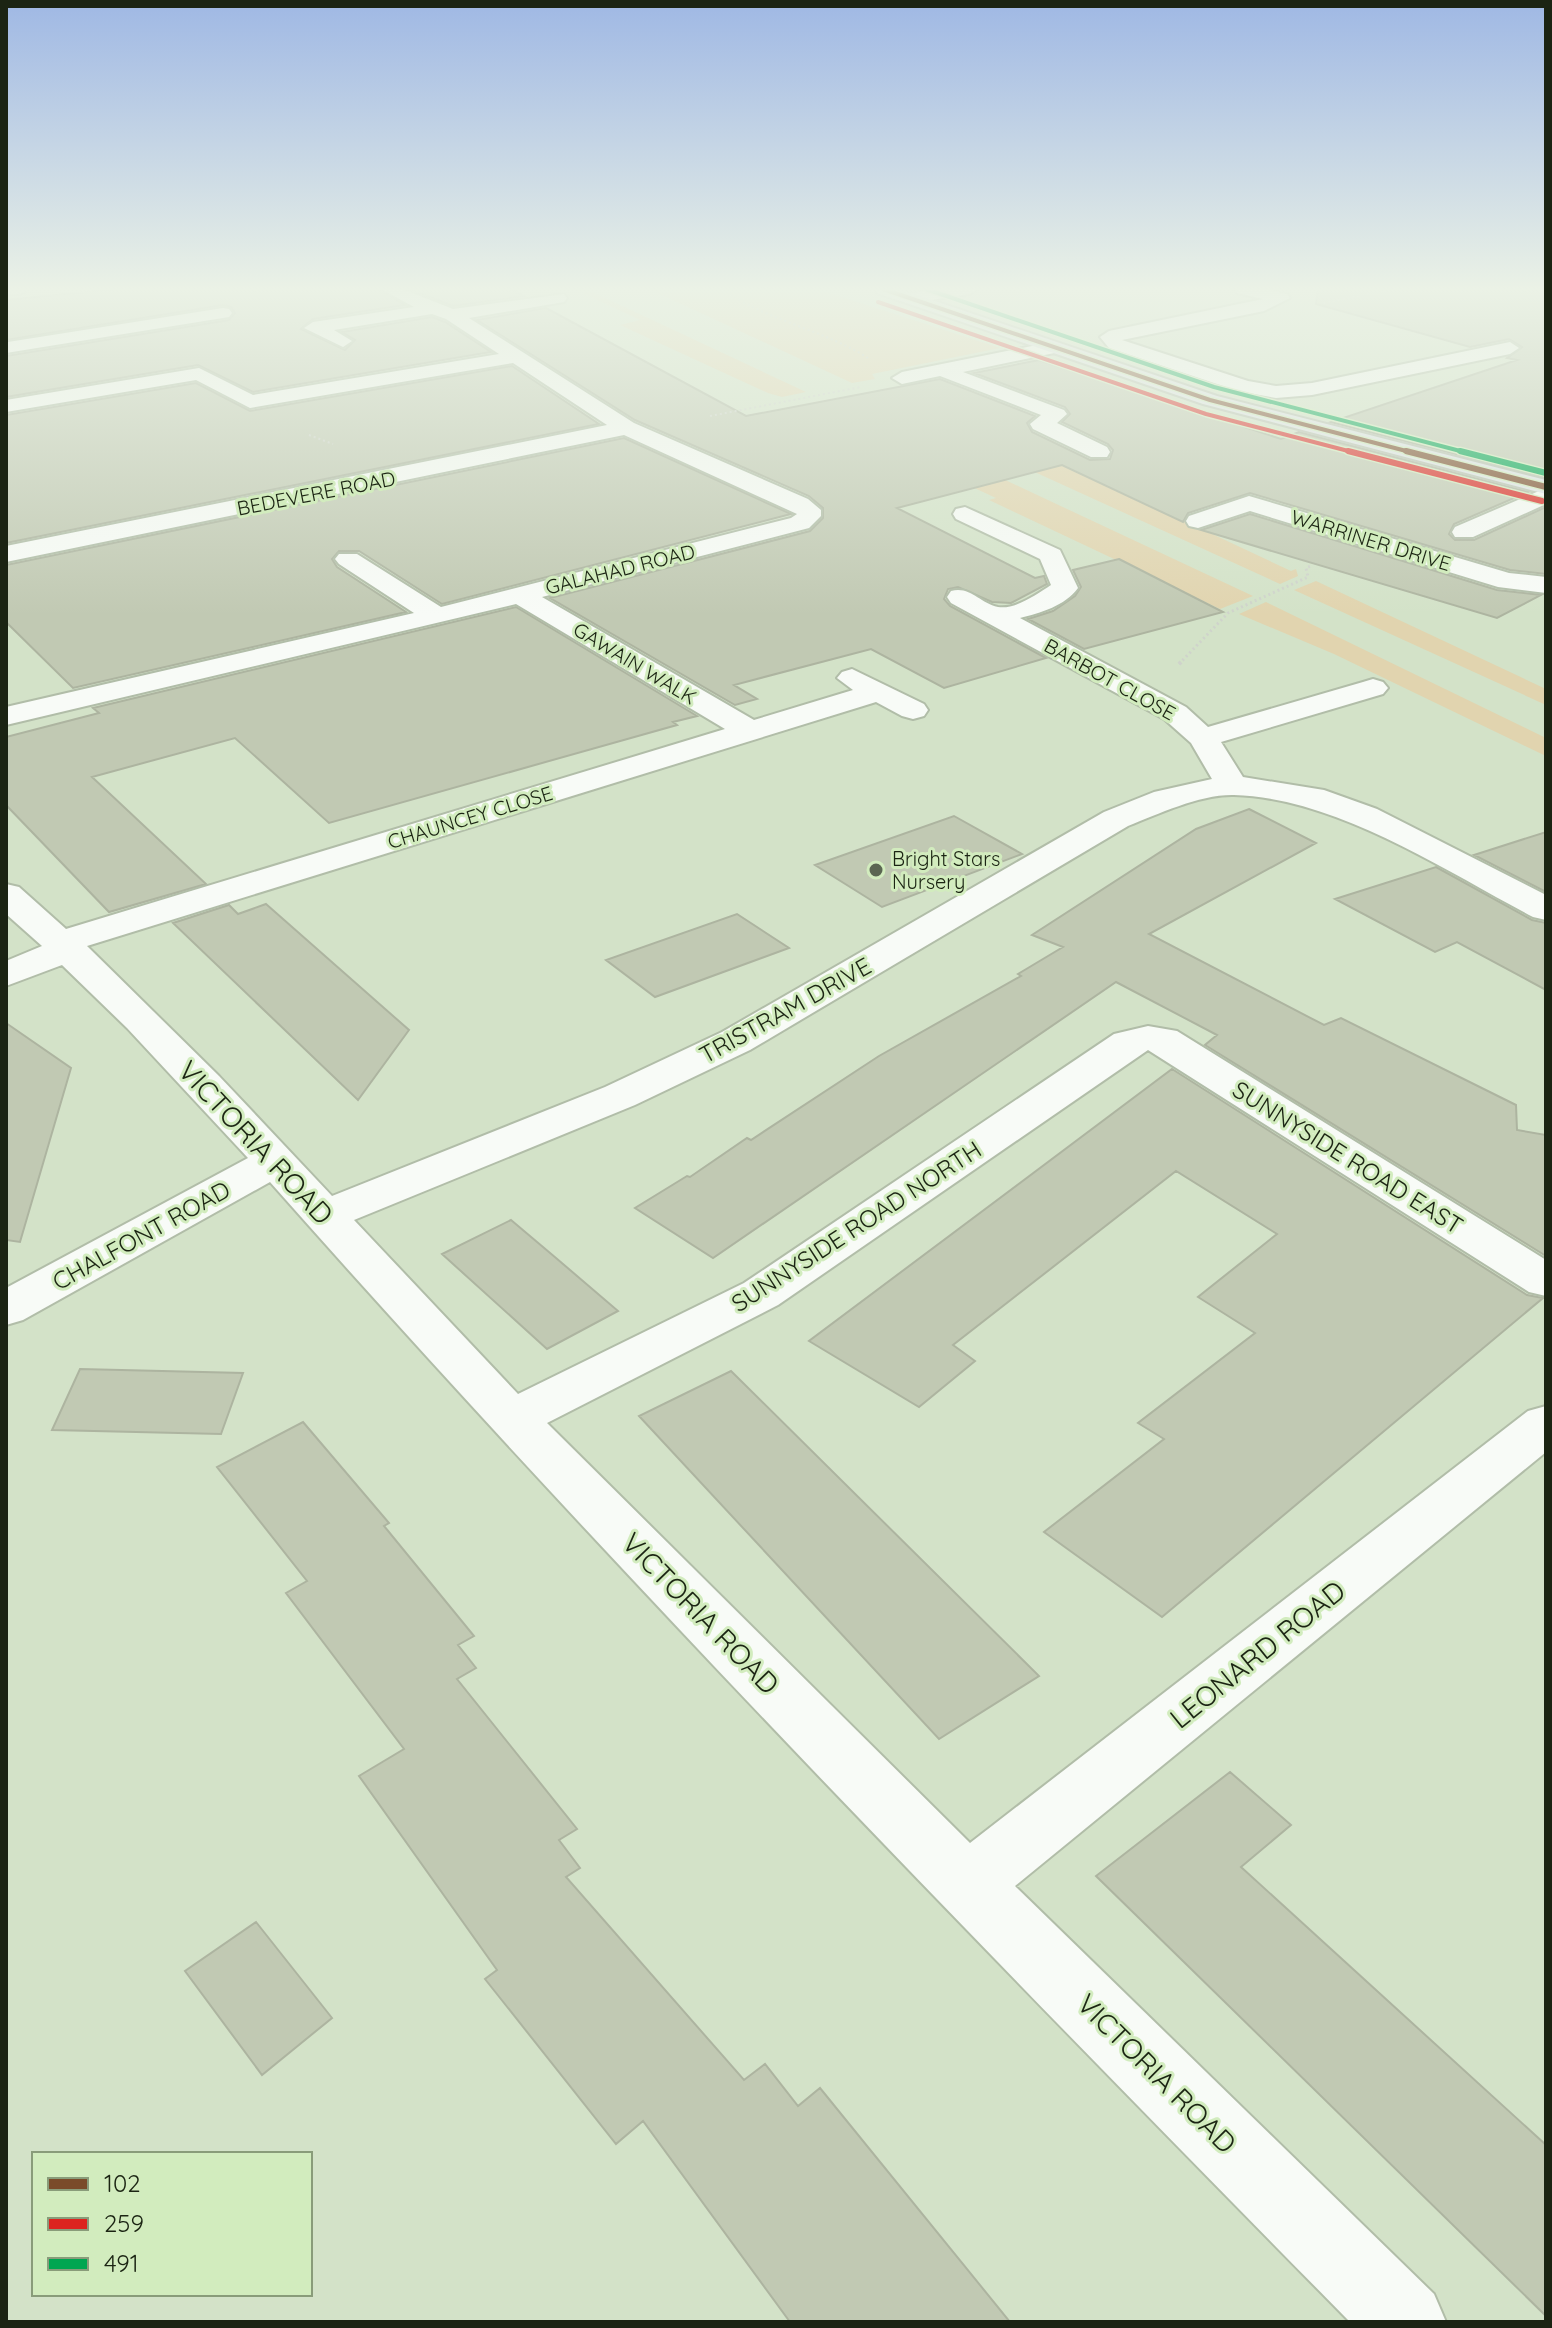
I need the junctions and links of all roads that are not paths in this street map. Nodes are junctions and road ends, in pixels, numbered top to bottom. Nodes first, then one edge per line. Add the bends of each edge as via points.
1 (56, 398) edge
2 (242, 398) edge
3 (275, 398) edge
4 (578, 398) edge
5 (1014, 398) edge
6 (1207, 398) edge
7 (250, 402) junction
8 (6, 406) edge
9 (274, 416) dead end
10 (626, 428) junction
11 (1099, 452) dead end
12 (1546, 487) edge
13 (1546, 495) edge
14 (965, 514) dead end
15 (1198, 521) dead end
16 (1464, 532) dead end
17 (6, 554) edge
18 (348, 559) dead end
19 (1546, 585) edge
20 (520, 595) junction
21 (960, 597) dead end
22 (437, 616) junction
23 (996, 616) junction
24 (846, 675) dead end
25 (1373, 688) dead end
26 (878, 692) junction
27 (913, 710) dead end
28 (6, 716) edge
29 (750, 731) junction
30 (1203, 738) junction
31 (1232, 785) junction
32 (6, 895) edge
33 (1546, 909) edge
34 (66, 945) junction
35 (6, 975) edge
36 (1148, 1038) joint
37 (276, 1161) junction
38 (325, 1215) junction
39 (1546, 1281) edge
40 (6, 1309) edge
41 (511, 1419) junction
42 (1546, 1424) edge
43 (968, 1884) junction
44 (1406, 2322) edge

1 - 8 street
2 - 7 street
3 - 7 street
4 - 10 street, GALAHAD ROAD
5 - 11 street via 1057,414 1041,424
6 - 12 main road
7 - 9 street
10 - 17 street, BEDEVERE ROAD
10 - 20 street, GALAHAD ROAD via 800,504 809,516 800,523
13 - 16 street
14 - 23 street via 1051,555 1065,588 1038,605
15 - 19 street, WARRINER DRIVE via 1249,503 1507,581
18 - 22 street
20 - 22 street, GALAHAD ROAD
20 - 29 street, GAWAIN WALK
21 - 23 street, BARBOT CLOSE
22 - 28 street, GALAHAD ROAD
23 - 30 street, BARBOT CLOSE via 1138,690
24 - 26 street
25 - 30 street
26 - 27 street
26 - 29 street, CHAUNCEY CLOSE
29 - 34 street, CHAUNCEY CLOSE
30 - 31 street, BARBOT CLOSE
31 - 33 street via 1324,800 1365,816
31 - 38 street, TRISTRAM DRIVE via 1166,799 1116,819 736,1041 490,1151
32 - 34 street, VICTORIA ROAD
34 - 35 street, CHAUNCEY CLOSE
34 - 37 street, VICTORIA ROAD
36 - 39 street, SUNNYSIDE ROAD EAST via 1163,1040
36 - 41 street, SUNNYSIDE ROAD NORTH via 1128,1043 761,1294
37 - 38 street, VICTORIA ROAD
37 - 40 street, CHALFONT ROAD
38 - 41 street, VICTORIA ROAD
41 - 43 street, VICTORIA ROAD
42 - 43 street, LEONARD ROAD
43 - 44 street, VICTORIA ROAD

